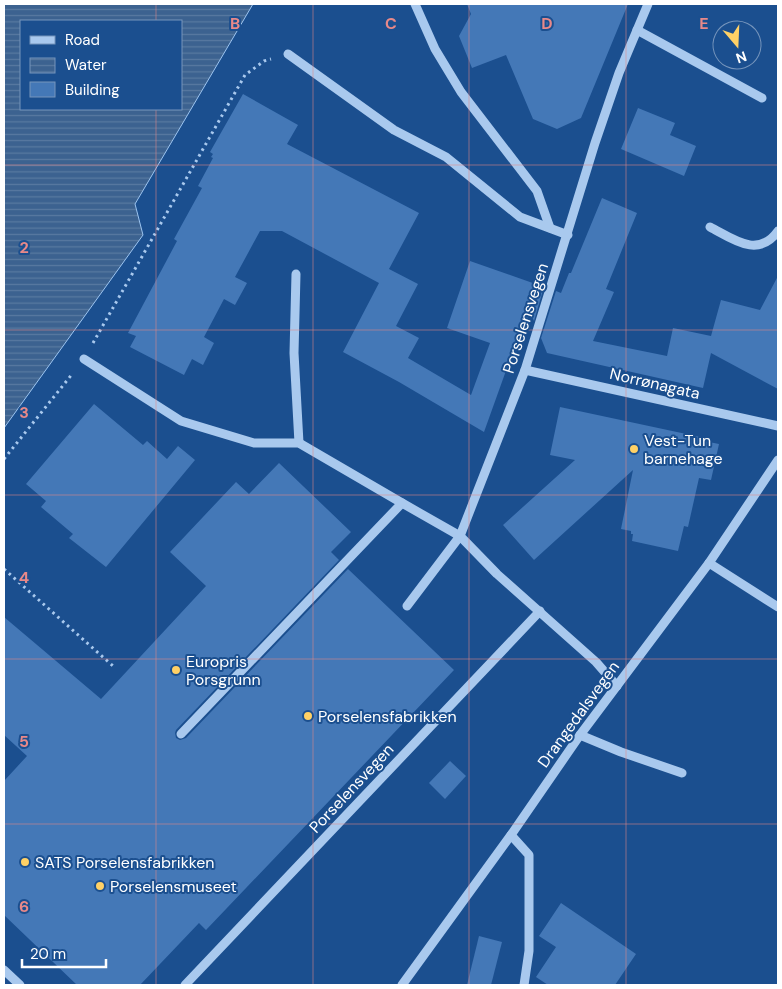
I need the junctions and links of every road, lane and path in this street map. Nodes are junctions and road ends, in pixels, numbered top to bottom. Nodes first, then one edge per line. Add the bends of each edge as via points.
1 (415, 4) edge
2 (648, 4) edge
3 (637, 30) junction
4 (288, 54) joint
5 (762, 98) dead end
6 (710, 227) dead end
7 (550, 228) junction
8 (778, 231) edge
9 (568, 235) junction
10 (296, 274) dead end
11 (84, 359) junction
12 (525, 370) junction
13 (778, 426) edge
14 (299, 443) junction
15 (4, 459) edge
16 (778, 460) edge
17 (402, 503) junction
18 (460, 536) junction
19 (709, 563) junction
20 (4, 569) edge
21 (407, 606) dead end
22 (778, 607) edge
23 (540, 611) junction
24 (113, 666) dead end
25 (617, 686) junction
26 (181, 734) dead end
27 (580, 735) junction
28 (682, 773) dead end
29 (511, 835) junction
30 (4, 970) edge
31 (20, 985) edge
32 (185, 985) edge
33 (402, 985) edge
34 (524, 985) edge

1 - 7 street via 435,48 461,92 537,191
2 - 3 street, Porselensvegen
3 - 5 street
3 - 9 street, Porselensvegen via 616,82
4 - 7 street via 394,130 446,157 520,217
4 - 11 path via 264,61 246,75
6 - 8 street via 744,244 762,246
7 - 9 street
9 - 12 street, Porselensvegen
10 - 14 street via 294,353
11 - 14 street via 181,421 254,443
11 - 15 path
12 - 13 street, Norrønagata
12 - 18 street, Porselensvegen
14 - 17 street
16 - 19 street, Drangedalsvegen
17 - 18 street
17 - 26 street
18 - 21 street, Porselensvegen
18 - 23 street
19 - 22 street
19 - 25 street, Drangedalsvegen
20 - 24 path
23 - 25 street via 596,662
23 - 32 street, Porselensvegen
25 - 27 street, Drangedalsvegen
27 - 28 street
27 - 29 street, Drangedalsvegen
29 - 33 street, Drangedalsvegen
29 - 34 street via 529,855 529,951
30 - 31 street

